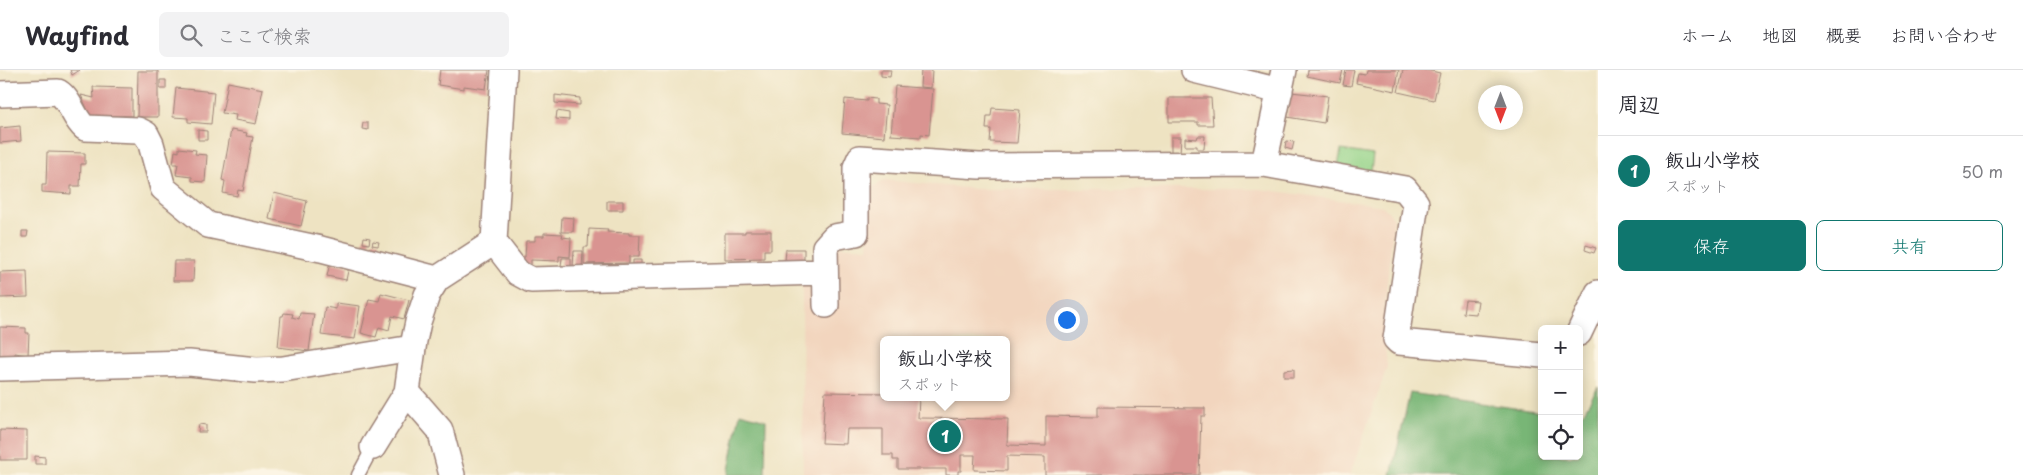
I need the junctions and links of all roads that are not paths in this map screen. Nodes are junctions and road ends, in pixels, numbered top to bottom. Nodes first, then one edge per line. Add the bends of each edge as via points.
1 (504, 70) edge
2 (1194, 70) edge
3 (1282, 80) edge
4 (0, 94) edge
5 (1264, 164) junction
6 (494, 242) junction
7 (824, 272) junction
8 (437, 279) junction
9 (1598, 293) edge
10 (826, 305) dead end
11 (1588, 324) edge
12 (412, 348) junction
13 (1538, 355) edge
14 (0, 368) edge
15 (407, 392) junction
16 (373, 447) joint
17 (358, 475) edge
18 (452, 475) edge

1 - 6 street
2 - 3 street
3 - 5 street
4 - 8 street via 58,92 65,96 84,128 138,130 146,134 163,188 208,225 321,249
5 - 7 street via 979,166 860,158 856,167 856,233 834,237 825,247
5 - 13 street via 1404,189 1416,203 1396,339 1399,342
6 - 7 street via 518,273 531,280
6 - 8 street
7 - 10 street
8 - 12 street via 427,295
9 - 11 street
12 - 14 street via 283,369 256,370 189,363
12 - 15 street
15 - 16 street
15 - 18 street via 440,430
16 - 17 lane

